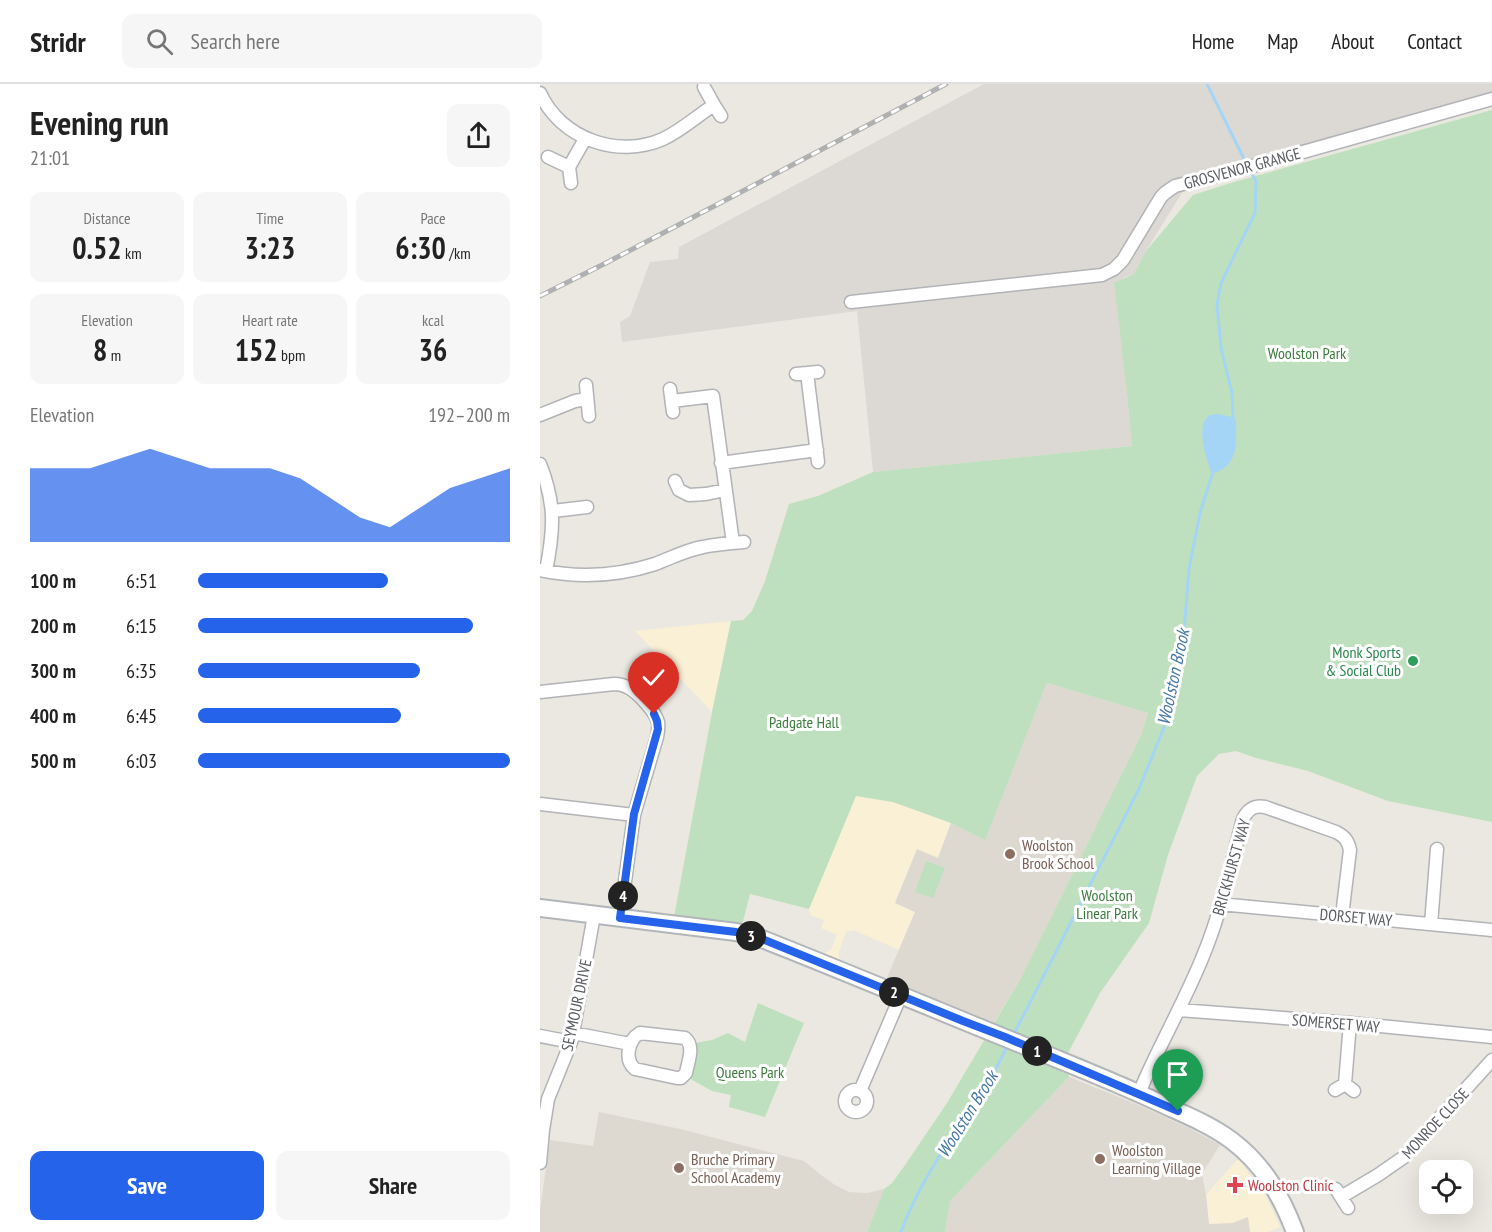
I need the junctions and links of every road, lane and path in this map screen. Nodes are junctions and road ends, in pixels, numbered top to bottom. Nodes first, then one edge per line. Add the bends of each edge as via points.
1 (704, 87) dead end
2 (540, 93) edge
3 (1492, 99) edge
4 (714, 105) junction
5 (721, 116) dead end
6 (585, 139) junction
7 (548, 157) dead end
8 (569, 167) junction
9 (571, 183) dead end
10 (851, 302) dead end
11 (807, 373) dead end
12 (586, 385) dead end
13 (587, 399) junction
14 (672, 401) dead end
15 (540, 415) edge
16 (589, 416) dead end
17 (721, 463) junction
18 (540, 464) edge
19 (675, 481) dead end
20 (725, 490) junction
21 (587, 507) dead end
22 (553, 511) junction
23 (543, 570) edge
24 (540, 693) edge
25 (540, 804) edge
26 (634, 814) junction
27 (1438, 849) dead end
28 (1220, 904) junction
29 (540, 908) edge
30 (594, 915) junction
31 (1342, 916) junction
32 (620, 918) junction
33 (1431, 924) junction
34 (1492, 930) edge
35 (901, 995) junction
36 (1179, 1010) junction
37 (1350, 1023) junction
38 (540, 1036) edge
39 (1492, 1037) edge
40 (572, 1038) junction
41 (630, 1044) junction
42 (1492, 1060) edge
43 (1345, 1088) dead end
44 (860, 1091) dead end
45 (1139, 1093) junction
46 (541, 1149) edge
47 (540, 1163) edge
48 (1342, 1198) dead end
49 (1295, 1232) edge

1 - 4 street
2 - 6 street via 555,115
3 - 10 street, GROSVENOR GRANGE via 1176,186 1154,207 1124,260 1102,275
4 - 5 street
4 - 6 street via 661,140 625,147
6 - 8 street
7 - 8 street
8 - 9 street
11 - 17 street via 817,456
12 - 13 street
13 - 15 street
13 - 16 street
14 - 17 street via 719,396
17 - 20 street
18 - 22 street
19 - 20 street via 679,490 689,495
20 - 23 street via 739,543 697,548 627,571 586,575
21 - 22 street
22 - 23 street via 551,544
24 - 26 street via 622,685 635,692 654,714 658,729
25 - 26 street
26 - 32 street
27 - 33 street
28 - 31 street, DORSET WAY
28 - 31 street, BRICKHURST WAY via 1245,814 1252,807 1261,806 1344,836 1350,850
28 - 36 street, BRICKHURST WAY via 1207,946
29 - 30 street
30 - 32 street
30 - 40 street, SEYMOUR DRIVE
31 - 33 street, DORSET WAY
32 - 35 street via 753,936
33 - 34 street, DORSET WAY
35 - 44 street
35 - 45 street
36 - 37 street, SOMERSET WAY
36 - 45 street, BRICKHURST WAY
37 - 39 street, SOMERSET WAY
37 - 43 street
38 - 40 street
40 - 41 street
40 - 46 street, SEYMOUR DRIVE via 548,1099
41 - 41 street via 640,1033 686,1038 691,1046 686,1073 677,1078 635,1069 628,1060
42 - 48 street, MONROE CLOSE via 1404,1157
45 - 49 street via 1204,1122 1232,1141 1260,1167 1277,1191
46 - 47 street, SEYMOUR DRIVE

